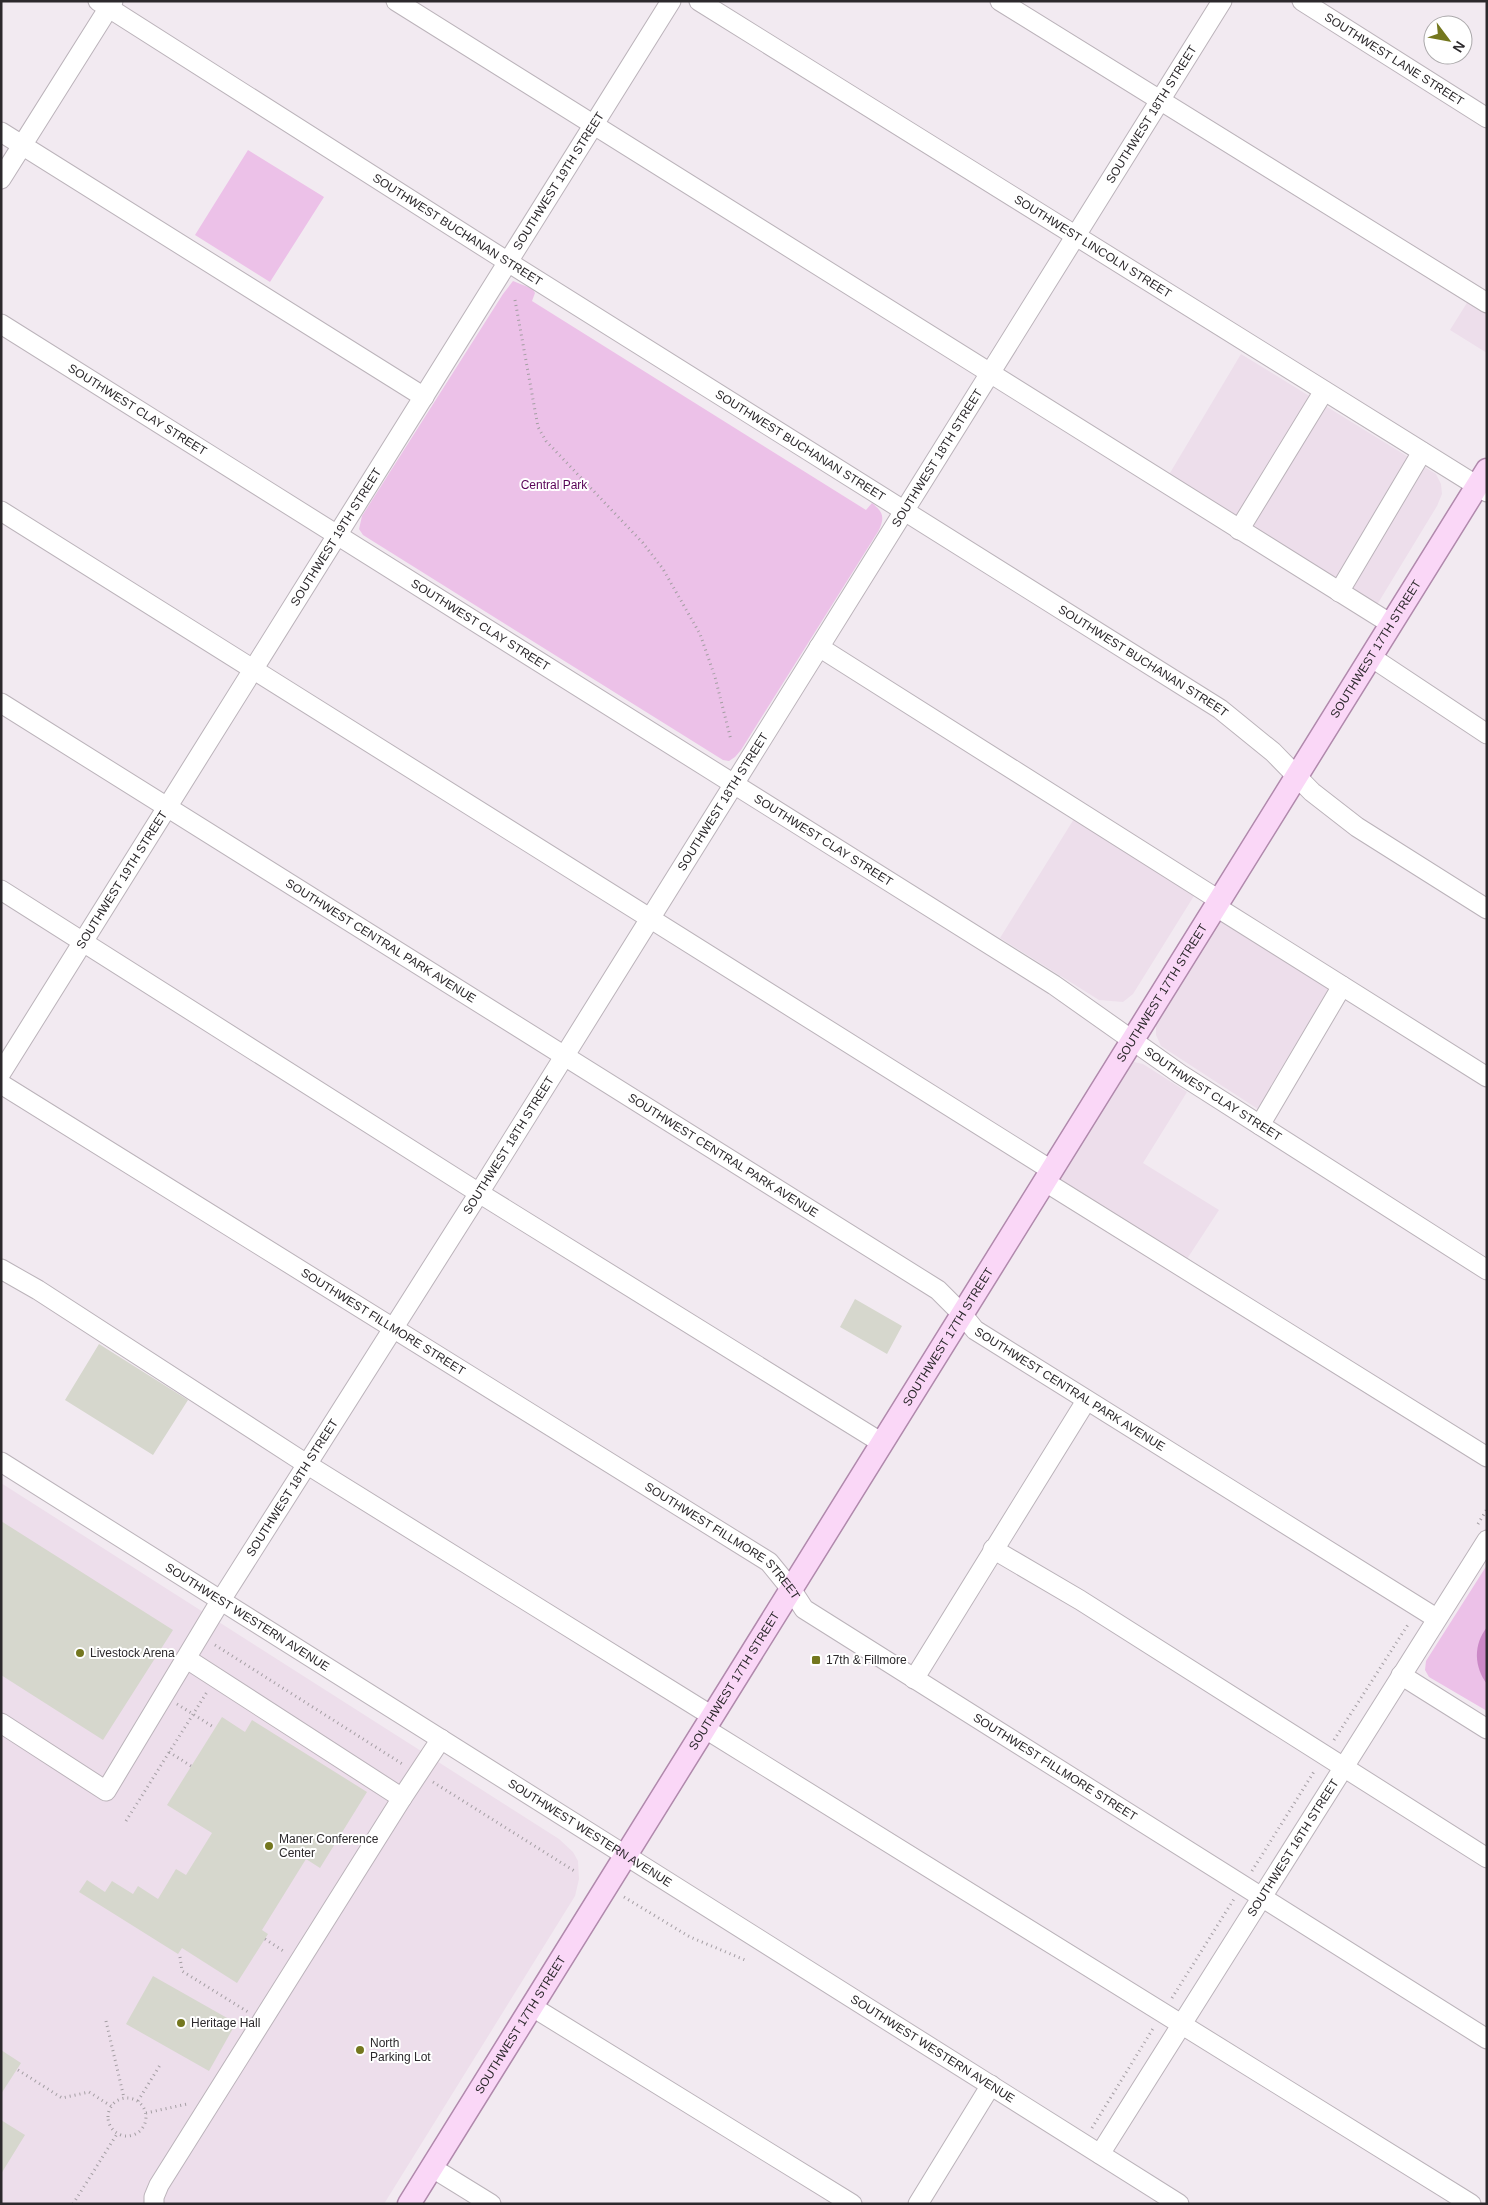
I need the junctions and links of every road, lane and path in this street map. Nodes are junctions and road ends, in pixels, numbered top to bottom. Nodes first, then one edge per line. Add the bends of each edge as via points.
1 (396, 1) edge
2 (671, 1) edge
3 (699, 1) edge
4 (1000, 1) edge
5 (1222, 1) edge
6 (1302, 1) edge
7 (107, 3) edge
8 (1160, 101) junction
9 (1487, 118) edge
10 (594, 125) junction
11 (1, 132) edge
12 (22, 145) junction
13 (1, 179) edge
14 (1075, 237) junction
15 (508, 262) junction
16 (515, 300) dead end
17 (1487, 303) edge
18 (1, 324) edge
19 (990, 373) junction
20 (1324, 391) junction
21 (424, 397) junction
22 (1422, 452) junction
23 (1483, 483) edge
24 (905, 510) junction
25 (1, 511) edge
26 (1239, 530) junction
27 (338, 534) junction
28 (1339, 592) junction
29 (1391, 624) junction
30 (819, 647) junction
31 (1371, 657) junction
32 (252, 671) junction
33 (1, 703) edge
34 (1487, 734) edge
35 (731, 740) dead end
36 (1297, 775) junction
37 (733, 783) junction
38 (167, 807) junction
39 (1, 890) edge
40 (1217, 903) junction
41 (1487, 909) edge
42 (649, 918) junction
43 (83, 942) junction
44 (1342, 986) junction
45 (1132, 1039) junction
46 (564, 1055) junction
47 (1, 1073) edge
48 (1487, 1077) edge
49 (1, 1084) edge
50 (1260, 1125) junction
51 (1048, 1176) junction
52 (479, 1193) junction
53 (1, 1268) edge
54 (1487, 1270) edge
55 (962, 1314) junction
56 (394, 1328) junction
57 (1086, 1401) junction
58 (882, 1443) junction
59 (1487, 1457) edge
60 (1, 1462) edge
61 (308, 1465) junction
62 (1487, 1509) edge
63 (1482, 1532) edge
64 (994, 1549) junction
65 (791, 1589) junction
66 (221, 1600) junction
67 (1419, 1607) junction
68 (1436, 1618) junction
69 (211, 1643) dead end
70 (187, 1659) junction
71 (1401, 1675) junction
72 (914, 1679) junction
73 (208, 1690) dead end
74 (175, 1703) dead end
75 (193, 1714) junction
76 (708, 1722) junction
77 (1, 1723) edge
78 (215, 1728) dead end
79 (1487, 1729) edge
80 (441, 1739) junction
81 (169, 1752) junction
82 (1324, 1756) junction
83 (191, 1766) dead end
84 (1342, 1767) junction
85 (419, 1773) junction
86 (402, 1798) junction
87 (126, 1821) dead end
88 (626, 1855) junction
89 (1487, 1858) edge
90 (576, 1872) dead end
91 (1242, 1886) junction
92 (624, 1896) dead end
93 (1261, 1897) junction
94 (265, 1939) dead end
95 (285, 1952) dead end
96 (180, 1957) dead end
97 (745, 1960) dead end
98 (531, 2006) junction
99 (248, 2013) dead end
100 (1163, 2013) junction
101 (106, 2021) dead end
102 (1182, 2024) junction
103 (1487, 2039) edge
104 (160, 2065) dead end
105 (18, 2070) dead end
106 (991, 2085) junction
107 (124, 2098) junction
108 (138, 2101) junction
109 (194, 2103) dead end
110 (111, 2106) junction
111 (146, 2113) junction
112 (117, 2134) junction
113 (1082, 2143) junction
114 (1100, 2154) junction
115 (431, 2167) junction
116 (73, 2204) edge
117 (154, 2204) edge
118 (409, 2204) edge
119 (491, 2204) edge
120 (852, 2204) edge
121 (918, 2204) edge
122 (1179, 2204) edge
123 (1471, 2204) edge

1 - 10 street
2 - 10 street, SOUTHWEST 19TH STREET
3 - 14 street, SOUTHWEST LINCOLN STREET
4 - 8 street
5 - 8 street, SOUTHWEST 18TH STREET
6 - 9 street, SOUTHWEST LANE STREET
7 - 12 street
7 - 15 street, SOUTHWEST BUCHANAN STREET
8 - 14 street, SOUTHWEST 18TH STREET
8 - 17 street
10 - 15 street, SOUTHWEST 19TH STREET
10 - 19 street
11 - 12 street
12 - 13 street
12 - 21 street
14 - 19 street, SOUTHWEST 18TH STREET
14 - 20 street, SOUTHWEST LINCOLN STREET
15 - 21 street, SOUTHWEST 19TH STREET
15 - 24 street, SOUTHWEST BUCHANAN STREET
16 - 35 path via 538,426 546,441 644,542 663,569 700,634
18 - 27 street, SOUTHWEST CLAY STREET
19 - 24 street, SOUTHWEST 18TH STREET
19 - 26 street
20 - 22 street, SOUTHWEST LINCOLN STREET
20 - 26 street
21 - 27 street, SOUTHWEST 19TH STREET
22 - 23 street, SOUTHWEST LINCOLN STREET
22 - 28 street
23 - 29 main road, SOUTHWEST 17TH STREET
24 - 30 street, SOUTHWEST 18TH STREET
24 - 36 street, SOUTHWEST BUCHANAN STREET via 1220,708
25 - 32 street
26 - 28 street
27 - 32 street, SOUTHWEST 19TH STREET
27 - 37 street, SOUTHWEST CLAY STREET
28 - 29 street
29 - 31 main road, SOUTHWEST 17TH STREET
30 - 37 street, SOUTHWEST 18TH STREET
30 - 40 street
31 - 34 street
31 - 36 main road, SOUTHWEST 17TH STREET
32 - 38 street, SOUTHWEST 19TH STREET
32 - 42 street
33 - 38 street, SOUTHWEST CENTRAL PARK AVENUE
36 - 40 main road, SOUTHWEST 17TH STREET
36 - 41 street, SOUTHWEST BUCHANAN STREET via 1312,792 1357,827
37 - 42 street, SOUTHWEST 18TH STREET
37 - 45 street, SOUTHWEST CLAY STREET via 1054,985
38 - 43 street, SOUTHWEST 19TH STREET
38 - 46 street, SOUTHWEST CENTRAL PARK AVENUE
39 - 43 street
40 - 44 street
40 - 45 main road, SOUTHWEST 17TH STREET
42 - 46 street, SOUTHWEST 18TH STREET
42 - 51 street
43 - 47 street, SOUTHWEST 19TH STREET
43 - 52 street
44 - 48 street
44 - 50 street
45 - 50 street, SOUTHWEST CLAY STREET
45 - 51 main road, SOUTHWEST 17TH STREET
46 - 52 street, SOUTHWEST 18TH STREET
46 - 55 street, SOUTHWEST CENTRAL PARK AVENUE via 938,1290
49 - 56 street, SOUTHWEST FILLMORE STREET
50 - 54 street, SOUTHWEST CLAY STREET
51 - 55 main road, SOUTHWEST 17TH STREET
51 - 59 street
52 - 56 street, SOUTHWEST 18TH STREET
52 - 58 street
53 - 61 street
55 - 57 street, SOUTHWEST CENTRAL PARK AVENUE via 975,1330
55 - 58 main road, SOUTHWEST 17TH STREET
56 - 61 street, SOUTHWEST 18TH STREET
56 - 65 street, SOUTHWEST FILLMORE STREET via 769,1562
57 - 64 street
57 - 67 street, SOUTHWEST CENTRAL PARK AVENUE
58 - 65 main road, SOUTHWEST 17TH STREET
60 - 66 street, SOUTHWEST WESTERN AVENUE
61 - 66 street, SOUTHWEST 18TH STREET
61 - 76 street
62 - 63 path
63 - 68 street, SOUTHWEST 16TH STREET
64 - 72 street
64 - 82 street
65 - 72 street, SOUTHWEST FILLMORE STREET via 804,1610
65 - 76 main road, SOUTHWEST 17TH STREET
66 - 70 street, SOUTHWEST 18TH STREET
66 - 80 street, SOUTHWEST WESTERN AVENUE
67 - 68 street, SOUTHWEST CENTRAL PARK AVENUE
67 - 82 path
68 - 71 street, SOUTHWEST 16TH STREET
69 - 85 path
70 - 77 street, SOUTHWEST 18TH STREET via 106,1791
70 - 86 street
71 - 79 street
71 - 84 street, SOUTHWEST 16TH STREET
72 - 91 street, SOUTHWEST FILLMORE STREET
73 - 75 path
74 - 75 path
75 - 78 path
75 - 81 path
76 - 88 main road, SOUTHWEST 17TH STREET
76 - 100 street
80 - 85 street
80 - 88 street, SOUTHWEST WESTERN AVENUE
81 - 83 path
81 - 87 path
82 - 84 street
82 - 91 path
84 - 89 street
84 - 93 street, SOUTHWEST 16TH STREET
85 - 86 street
85 - 90 path
86 - 117 street via 159,2185
88 - 98 main road, SOUTHWEST 17TH STREET
88 - 106 street, SOUTHWEST WESTERN AVENUE
91 - 93 street, SOUTHWEST FILLMORE STREET
91 - 100 path
92 - 97 path via 690,1937
93 - 102 street, SOUTHWEST 16TH STREET
93 - 103 street, SOUTHWEST FILLMORE STREET
94 - 95 path
96 - 99 path via 182,1972
98 - 115 main road, SOUTHWEST 17TH STREET
98 - 120 street
100 - 102 street
100 - 113 path
101 - 107 path
102 - 114 street, SOUTHWEST 16TH STREET
102 - 123 street
104 - 108 path
105 - 110 path via 62,2098 89,2092
106 - 113 street, SOUTHWEST WESTERN AVENUE
106 - 121 street
107 - 108 path
107 - 110 path
108 - 111 path
109 - 111 path
110 - 112 path via 108,2120
111 - 112 path via 145,2125 139,2133 127,2137
112 - 116 path
113 - 114 street, SOUTHWEST WESTERN AVENUE
114 - 122 street, SOUTHWEST WESTERN AVENUE
115 - 118 main road, SOUTHWEST 17TH STREET
115 - 119 street

